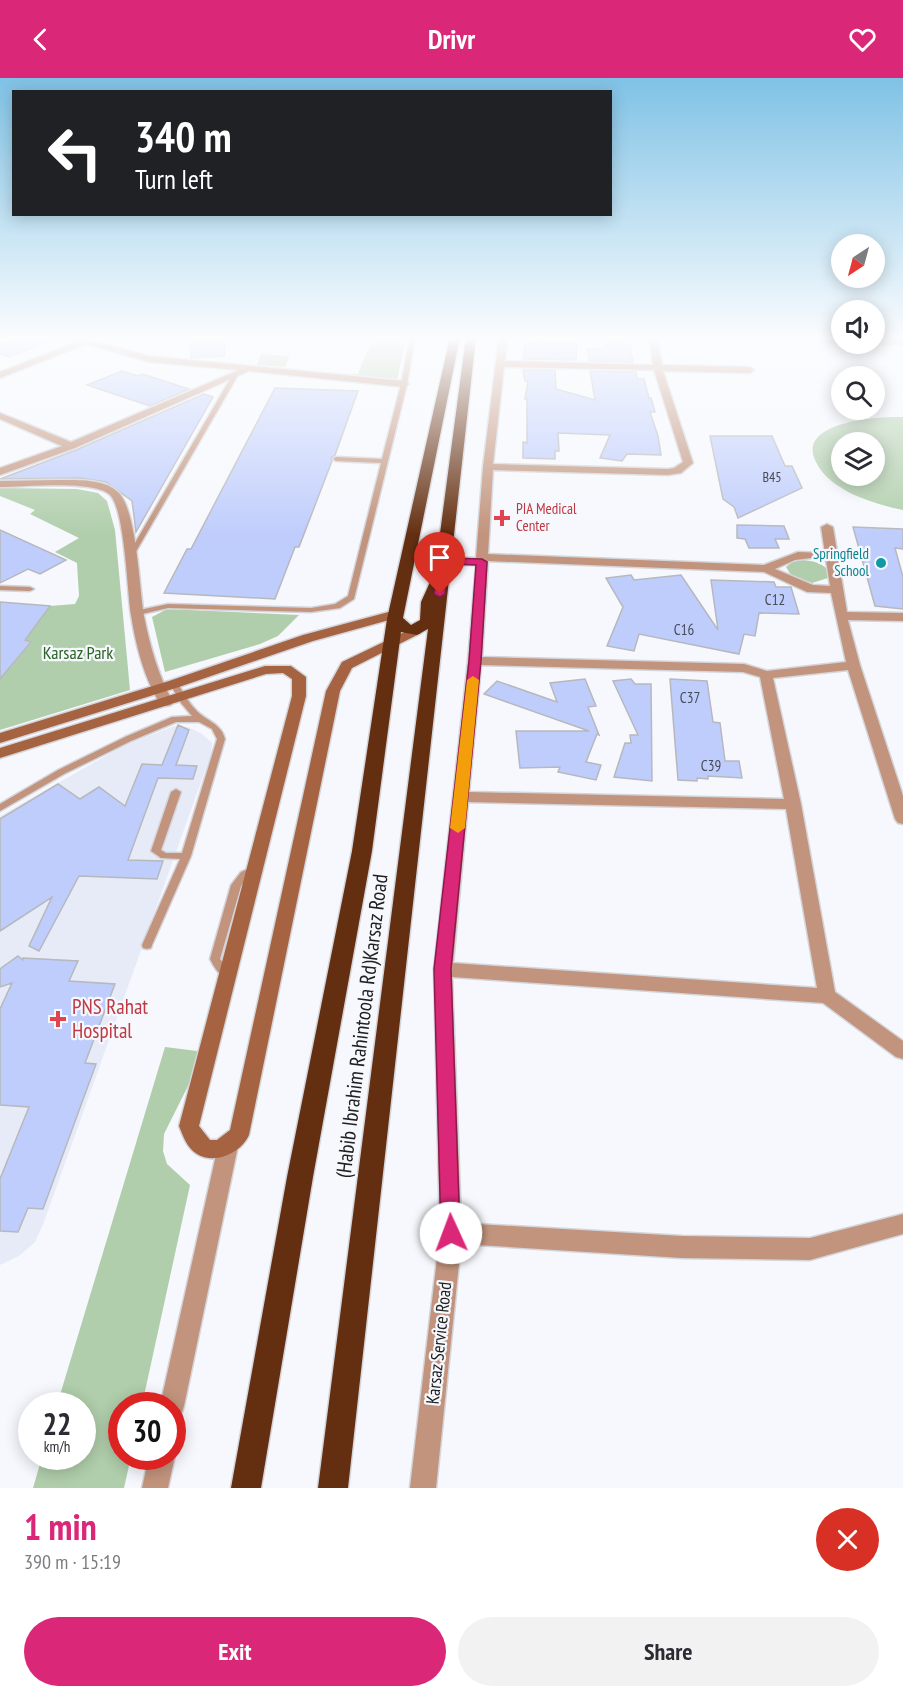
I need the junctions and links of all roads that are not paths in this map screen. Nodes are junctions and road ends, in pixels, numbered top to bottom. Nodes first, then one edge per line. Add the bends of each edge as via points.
1 (171, 403) edge
2 (219, 403) edge
3 (399, 403) edge
4 (440, 403) edge
5 (464, 403) edge
6 (496, 403) edge
7 (669, 403) edge
8 (0, 416) edge
9 (71, 446) junction
10 (336, 459) dead end
11 (385, 461) junction
12 (488, 467) junction
13 (0, 472) edge
14 (0, 484) edge
15 (827, 528) dead end
16 (130, 557) junction
17 (832, 557) junction
18 (483, 560) junction
19 (443, 566) junction
20 (766, 569) junction
21 (0, 588) edge
22 (30, 589) dead end
23 (838, 590) junction
24 (138, 613) junction
25 (841, 616) junction
26 (396, 617) junction
27 (903, 617) edge
28 (417, 630) junction
29 (392, 643) junction
30 (475, 661) junction
31 (853, 665) junction
32 (766, 675) junction
33 (170, 693) junction
34 (199, 719) junction
35 (0, 738) edge
36 (0, 753) edge
37 (176, 792) dead end
38 (460, 797) junction
39 (793, 804) junction
40 (0, 808) edge
41 (903, 819) edge
42 (186, 856) junction
43 (147, 945) dead end
44 (442, 969) junction
45 (827, 996) junction
46 (903, 1051) edge
47 (228, 1146) junction
48 (903, 1224) edge
49 (451, 1233) junction
50 (175, 1392) edge
51 (159, 1470) edge
52 (155, 1488) edge
53 (246, 1488) edge
54 (333, 1488) edge
55 (423, 1488) edge

1 - 9 street
2 - 16 lane
3 - 11 lane
4 - 26 highway
5 - 19 highway, (Habib Ibrahim Rahintoola Rd)Karsaz Road
6 - 12 street, Karsaz Service Road
7 - 12 street via 687,457 684,468 668,472
8 - 9 street
9 - 13 street
10 - 11 lane
11 - 24 lane via 351,597 337,606 311,610 168,606
12 - 18 street, Karsaz Service Road
14 - 16 street via 73,484 110,490 120,501 127,523
15 - 17 street
16 - 24 street
17 - 20 street via 793,555
17 - 23 street
18 - 19 street
18 - 20 street
18 - 30 street, Karsaz Service Road
19 - 28 highway via 428,602 427,621
19 - 54 highway, (Habib Ibrahim Rahintoola Rd)Karsaz Road
20 - 23 street via 811,589
21 - 22 lane
23 - 25 street
24 - 33 street
25 - 27 street
25 - 31 street
26 - 28 highway via 407,630
26 - 29 highway
26 - 33 street via 308,638
28 - 29 street
29 - 47 street via 347,665 333,692 239,1135
29 - 53 highway via 362,850
30 - 32 street via 744,668
30 - 38 street, Karsaz Service Road
31 - 32 street
31 - 41 street
32 - 39 street
33 - 34 lane
33 - 35 street
33 - 36 street
33 - 47 street via 266,670 286,669 299,677 298,696 189,1126 194,1141 205,1148
34 - 40 lane via 175,719 128,739
34 - 42 lane via 215,726 221,739
37 - 42 lane via 156,851 164,856
38 - 39 street
38 - 44 street, Karsaz Service Road
39 - 45 street
42 - 43 lane
44 - 45 street
44 - 49 street, Karsaz Service Road
45 - 46 street
47 - 50 street
48 - 49 street via 810,1249 682,1247
49 - 55 street, Karsaz Service Road
51 - 52 street

